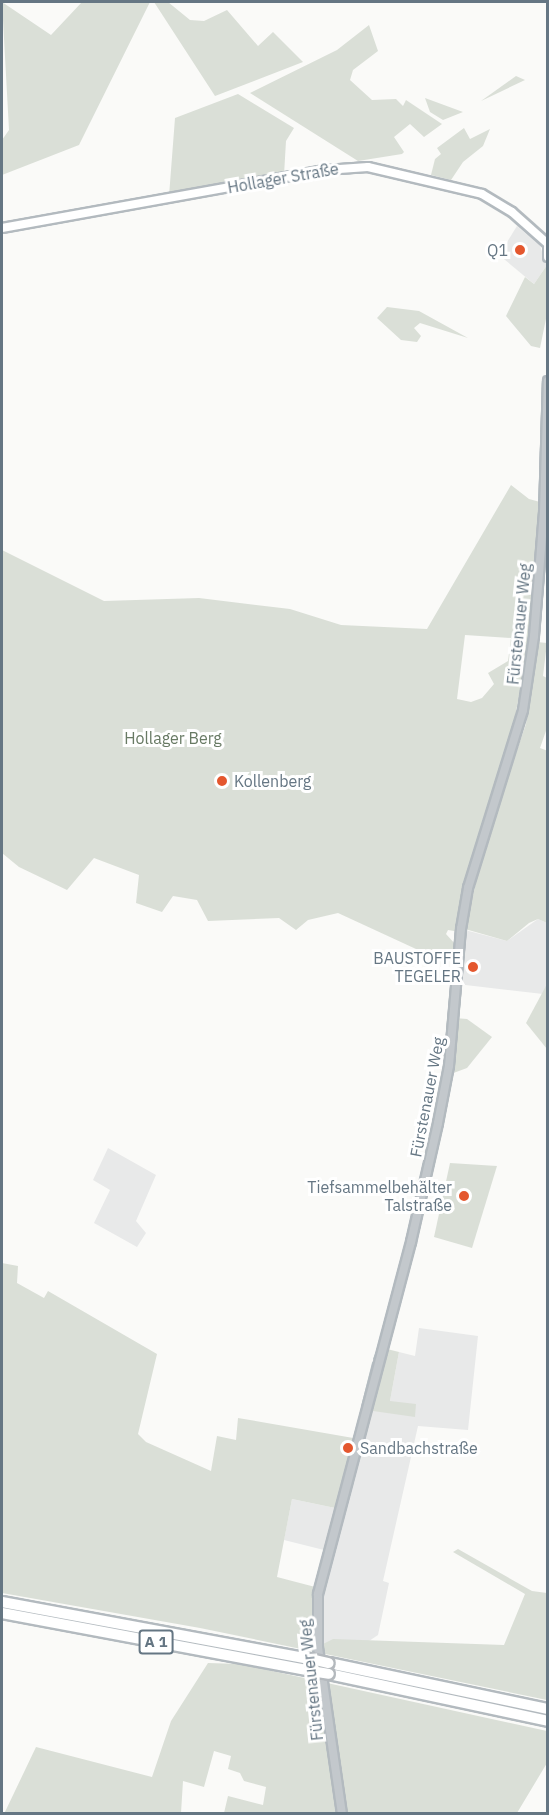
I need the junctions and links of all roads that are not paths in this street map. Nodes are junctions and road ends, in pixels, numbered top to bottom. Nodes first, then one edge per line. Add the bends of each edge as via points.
1 (2, 228) edge
2 (548, 245) edge
3 (548, 257) edge
4 (548, 381) edge
5 (2, 1602) edge
6 (2, 1612) edge
7 (311, 1665) junction
8 (329, 1668) junction
9 (548, 1709) edge
10 (548, 1721) edge
11 (342, 1814) edge

1 - 2 main road, Hollager Straße via 325,170 368,167 482,194 512,212
2 - 3 main road
4 - 11 street, Fürstenauer Weg via 544,512 534,636 523,710 468,888 446,1084 411,1242 318,1594 317,1634
5 - 7 highway, A 1
6 - 7 highway, A 1
7 - 8 highway, A 1, bridge
8 - 9 highway, A 1
8 - 10 highway, A 1

